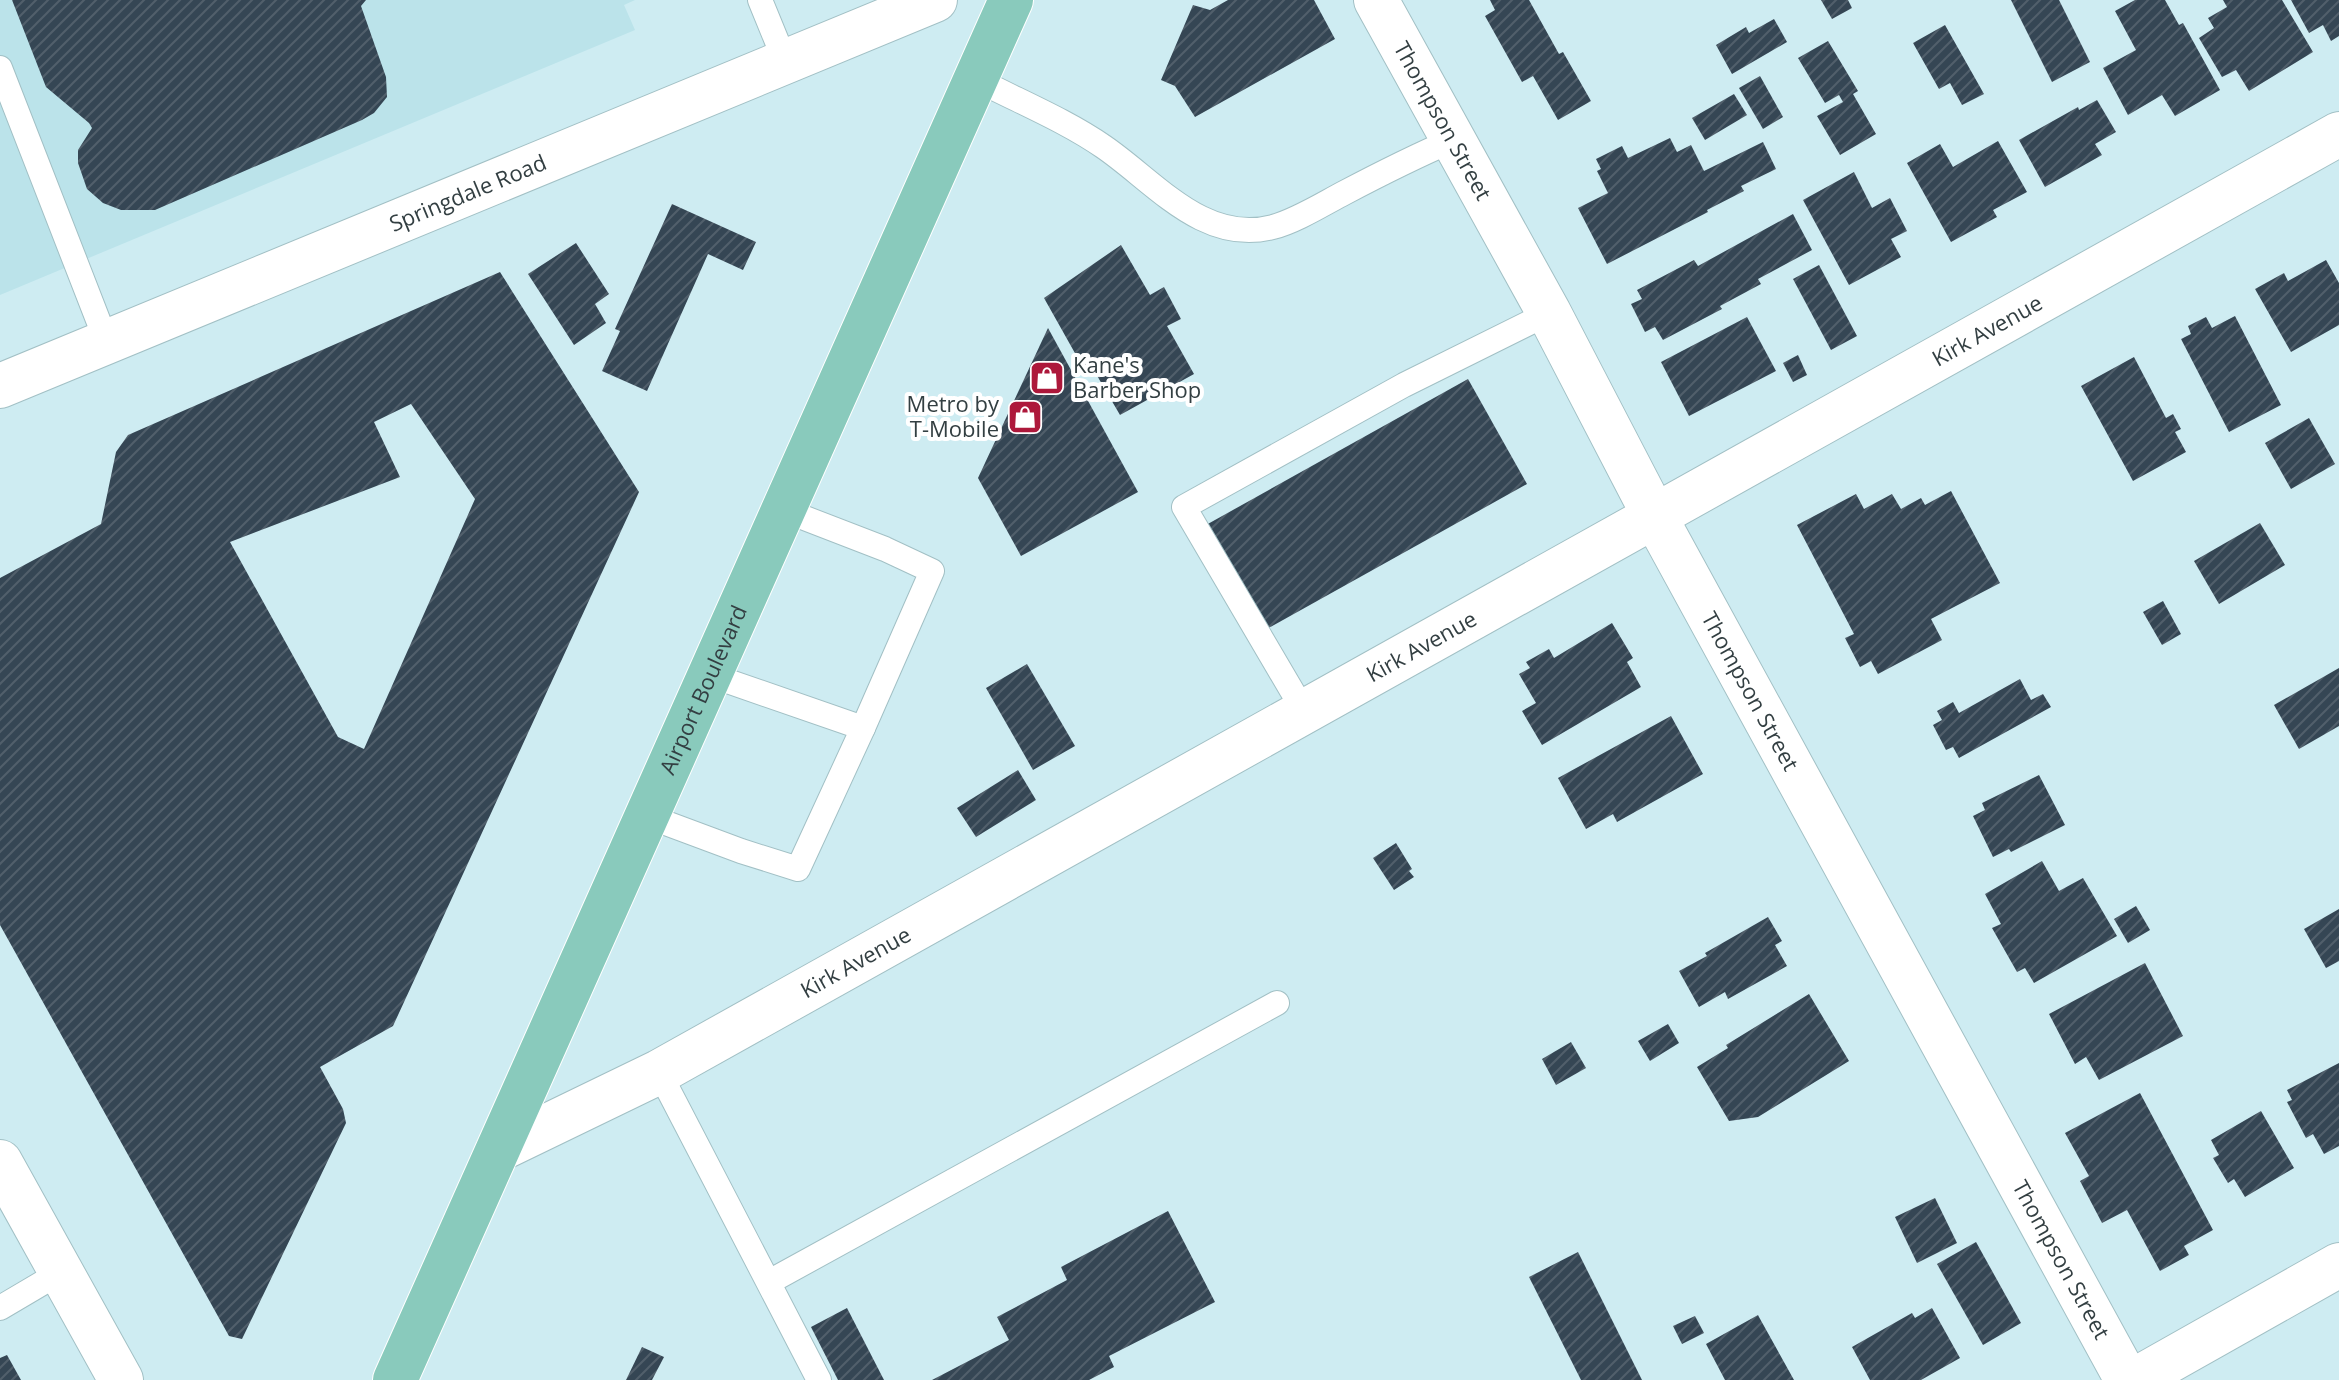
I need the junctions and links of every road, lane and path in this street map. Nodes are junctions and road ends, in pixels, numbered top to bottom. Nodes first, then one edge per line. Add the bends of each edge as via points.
1 (760, 0) edge
2 (935, 0) edge
3 (1011, 0) edge
4 (1376, 0) edge
5 (785, 61) junction
6 (0, 68) edge
7 (976, 79) junction
8 (2339, 134) edge
9 (1453, 140) junction
10 (1549, 313) junction
11 (107, 343) junction
12 (0, 386) edge
13 (784, 510) junction
14 (1655, 517) junction
15 (710, 675) junction
16 (1305, 713) junction
17 (863, 728) junction
18 (647, 816) junction
19 (1277, 1003) dead end
20 (659, 1072) junction
21 (498, 1150) junction
22 (0, 1162) edge
23 (2339, 1265) edge
24 (61, 1272) junction
25 (769, 1282) junction
26 (0, 1308) edge
27 (121, 1380) edge
28 (395, 1380) edge
29 (819, 1380) edge
30 (2127, 1380) edge
31 (2135, 1380) edge

1 - 5 lane
2 - 5 street, Springdale Road
3 - 7 main road, Airport Boulevard
4 - 9 street, Thompson Street
5 - 11 street, Springdale Road
6 - 11 lane
7 - 9 lane via 1104,147 1155,189 1221,228 1274,227
7 - 13 main road, Airport Boulevard
8 - 14 street, Kirk Avenue
9 - 10 street, Thompson Street
10 - 14 street, Thompson Street
10 - 16 lane via 1404,385 1184,507
11 - 12 street, Springdale Road
13 - 15 main road, Airport Boulevard
13 - 17 lane via 932,571
14 - 16 street, Kirk Avenue
14 - 30 street, Thompson Street
15 - 17 lane
15 - 18 main road, Airport Boulevard
16 - 20 street, Kirk Avenue
17 - 18 lane via 798,869
18 - 21 main road, Airport Boulevard
19 - 25 lane
20 - 21 street, Kirk Avenue
20 - 25 lane
21 - 28 main road, Airport Boulevard
22 - 24 street
23 - 31 street
24 - 26 lane
24 - 27 street
25 - 29 lane

